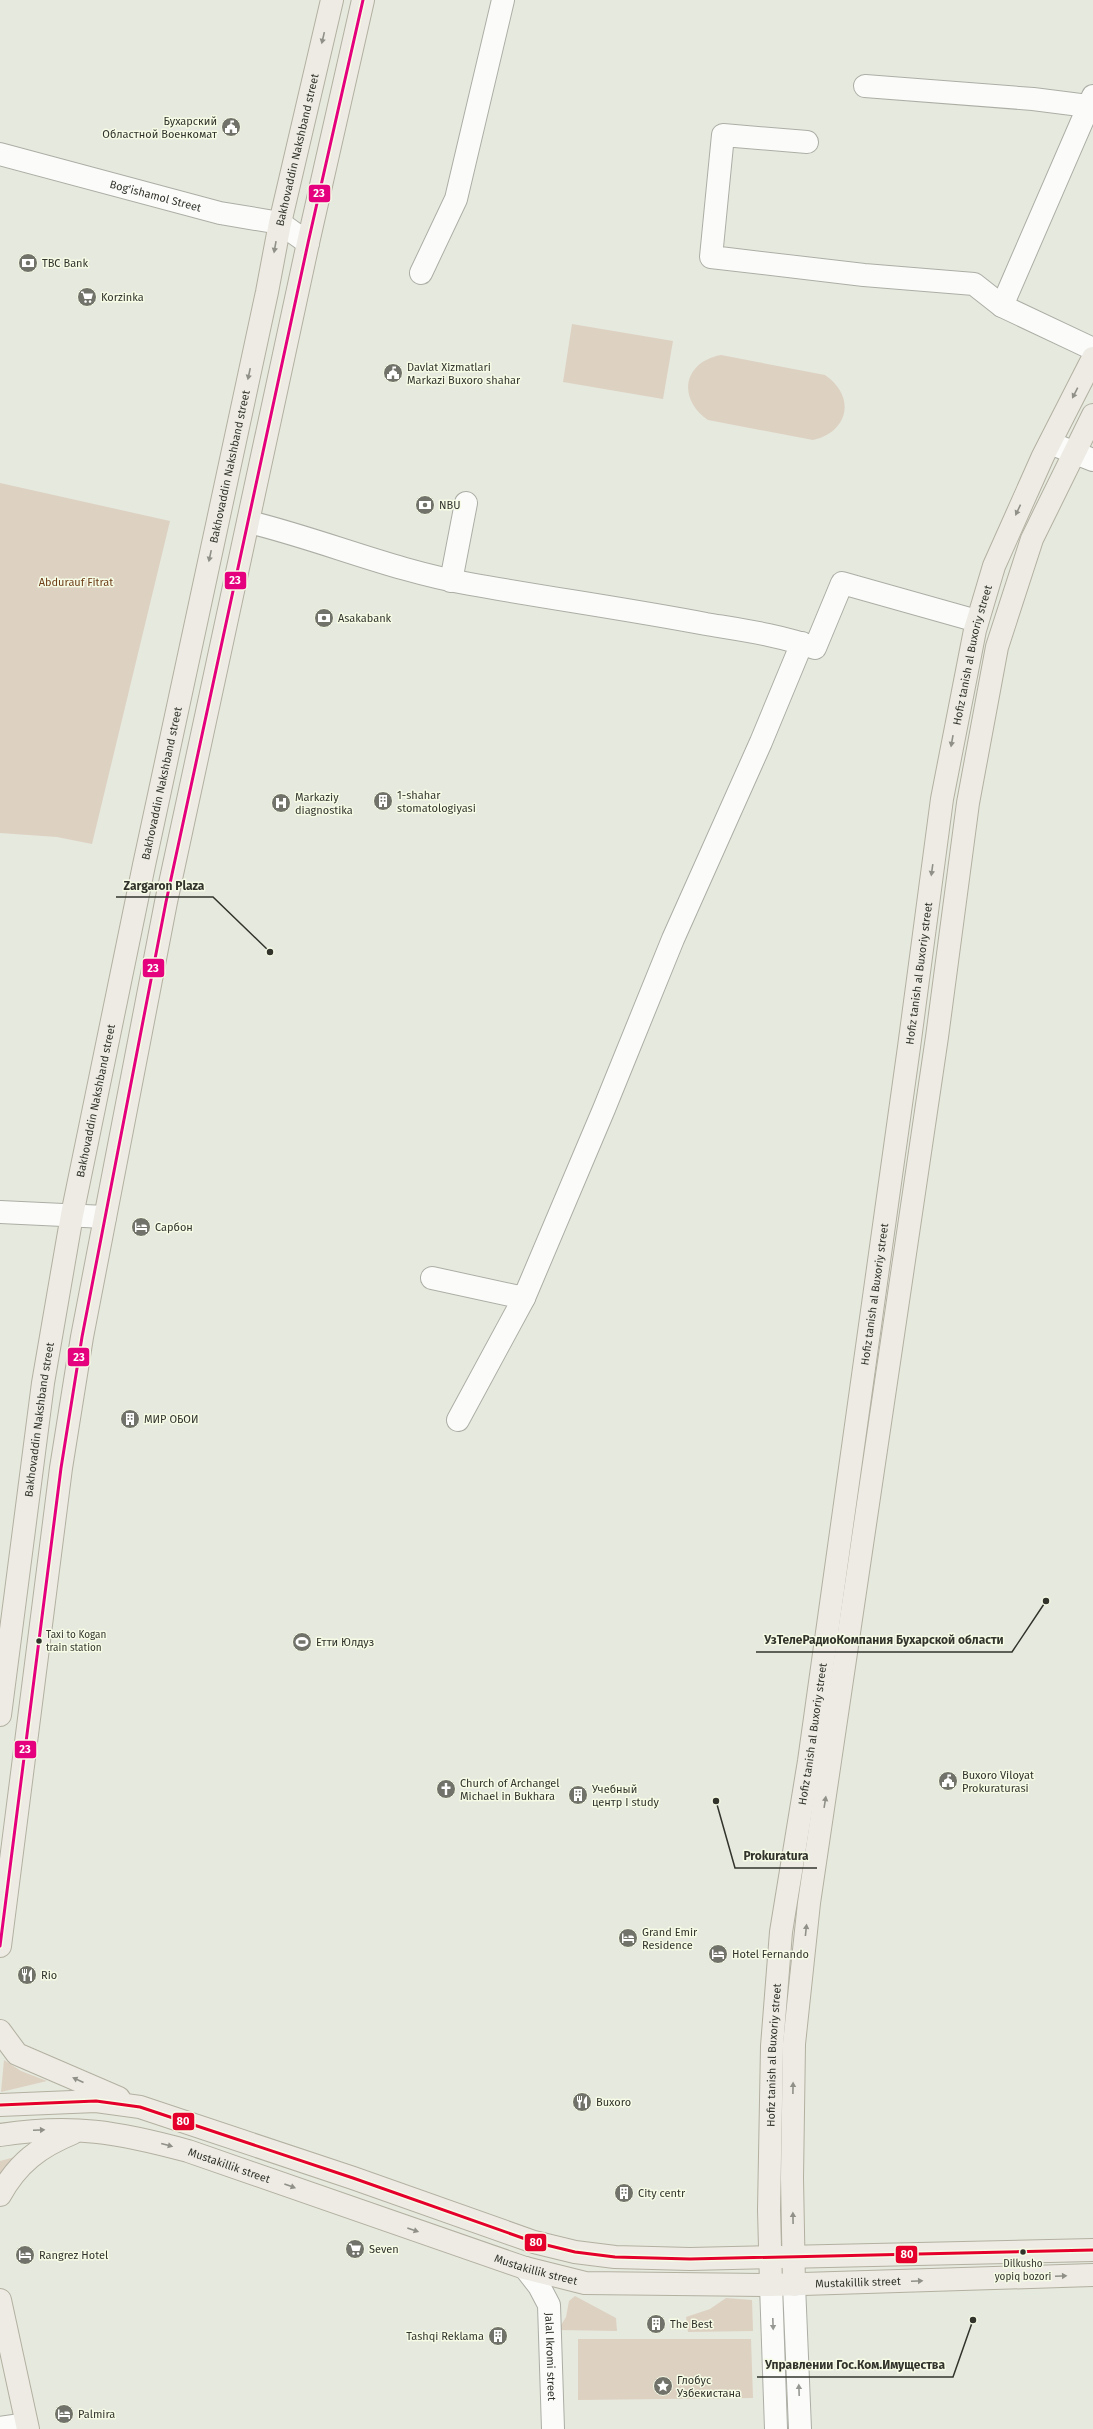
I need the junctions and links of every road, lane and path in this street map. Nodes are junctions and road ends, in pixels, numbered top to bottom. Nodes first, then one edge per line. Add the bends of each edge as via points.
1 (332, 0) edge
2 (363, 0) edge
3 (503, 0) edge
4 (865, 86) dead end
5 (1091, 104) edge
6 (807, 142) dead end
7 (0, 154) edge
8 (280, 223) junction
9 (308, 242) junction
10 (421, 273) dead end
11 (1002, 306) junction
12 (1093, 349) edge
13 (1093, 358) edge
14 (1093, 415) edge
15 (1050, 443) junction
16 (1084, 456) edge
17 (466, 503) dead end
18 (249, 522) junction
19 (451, 581) junction
20 (977, 621) junction
21 (802, 643) junction
22 (0, 1212) edge
23 (72, 1215) junction
24 (106, 1217) junction
25 (432, 1278) dead end
26 (524, 1298) junction
27 (458, 1420) dead end
28 (840, 1536) junction
29 (864, 1539) junction
30 (0, 1715) edge
31 (0, 1946) edge
32 (0, 2031) edge
33 (0, 2105) edge
34 (140, 2107) junction
35 (83, 2129) junction
36 (0, 2135) edge
37 (0, 2196) edge
38 (1093, 2250) edge
39 (770, 2257) junction
40 (793, 2257) junction
41 (525, 2268) junction
42 (1093, 2275) edge
43 (771, 2285) junction
44 (794, 2285) junction
45 (0, 2300) edge
46 (27, 2426) edge
47 (0, 2428) edge
48 (553, 2429) edge
49 (776, 2429) edge
50 (800, 2429) edge

1 -> 8 main road, Bakhovaddin Nakshband street
2 - 9 main road
3 - 10 street via 456,199
4 - 5 street
5 - 11 street
6 - 11 street via 723,135 711,257 864,275 974,284
7 - 8 street, Bog'ishamol Street via 220,213
8 - 9 street, Bog'ishamol Street
8 -> 23 main road, Bakhovaddin Nakshband street
9 - 18 main road
11 - 12 street
13 -> 15 main road, Hofiz tanish al Buxoriy street
14 - 16 main road, Hofiz tanish al Buxoriy street
15 - 16 street
15 -> 20 main road, Hofiz tanish al Buxoriy street via 994,566
16 - 29 main road, Hofiz tanish al Buxoriy street via 1032,539 997,647 968,803 937,1037
17 - 19 street
18 - 19 street via 294,533 340,550
18 - 24 main road via 166,902
19 - 21 street via 648,613
20 - 21 street via 842,583 815,648
20 -> 28 main road, Hofiz tanish al Buxoriy street via 942,799 910,1047
21 - 26 street via 673,939
22 - 23 street
23 - 24 street
23 - 30 main road, Bakhovaddin Nakshband street via 43,1383
24 - 31 main road via 82,1337 61,1468
25 - 26 street
26 - 27 street
28 - 29 main road
28 - 39 main road, Hofiz tanish al Buxoriy street via 809,1761 781,1932 772,2046
40 -> 29 main road, Hofiz tanish al Buxoriy street via 794,2044 809,1903
34 -> 32 main road via 17,2054
33 - 34 main road via 96,2101
34 - 39 main road via 346,2175 534,2242 575,2252 647,2258
36 -> 35 main road, Mustakillik street via 36,2130
35 - 37 main road via 41,2148 12,2176
35 -> 41 main road, Mustakillik street via 120,2134 188,2151
38 - 40 main road
39 - 40 main road
39 - 43 main road, Hofiz tanish al Buxoriy street
40 - 44 main road, Hofiz tanish al Buxoriy street
41 - 43 main road, Mustakillik street via 585,2283
41 - 48 street, Jalal Ikromi street via 540,2286 549,2304
44 -> 42 main road, Mustakillik street
43 - 44 main road, Mustakillik street
43 -> 49 street
50 -> 44 street
45 - 46 main road
46 - 47 street

